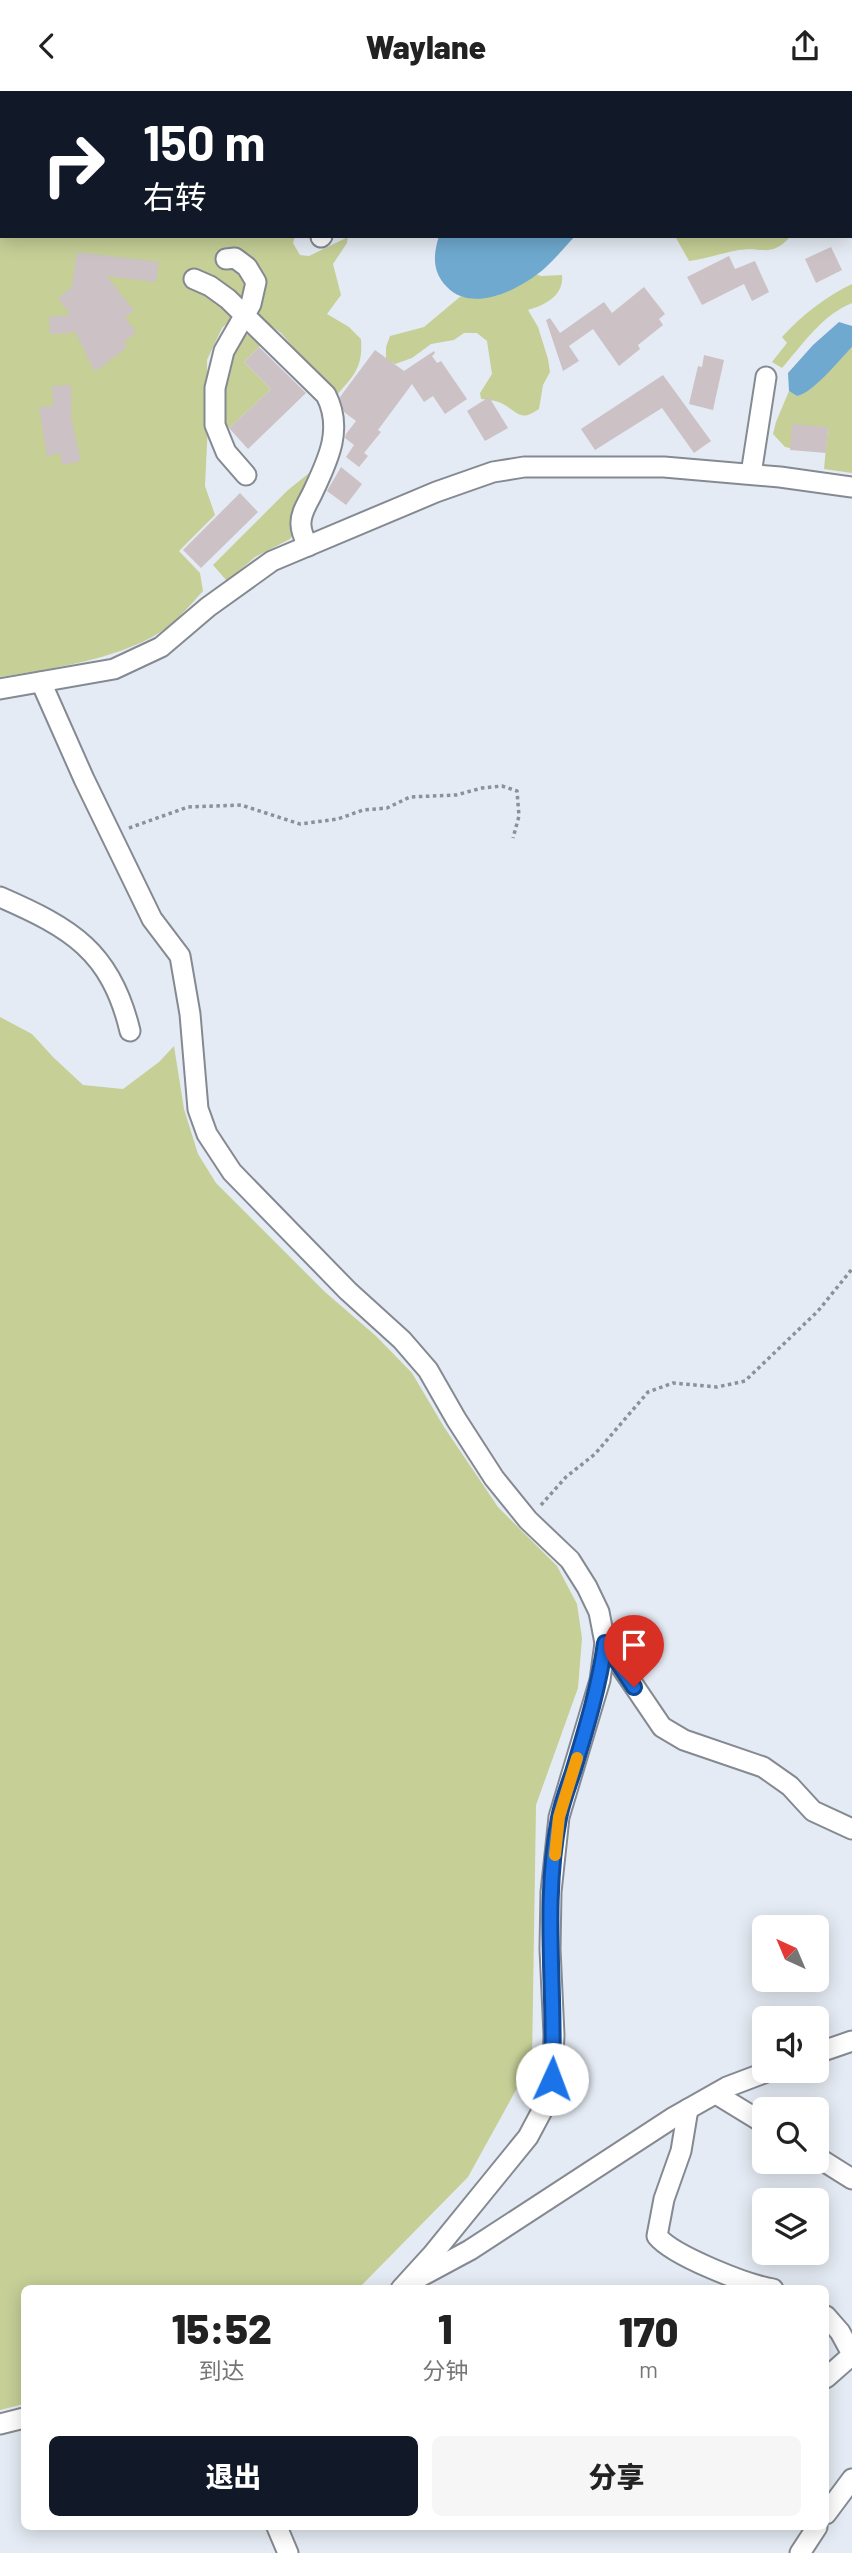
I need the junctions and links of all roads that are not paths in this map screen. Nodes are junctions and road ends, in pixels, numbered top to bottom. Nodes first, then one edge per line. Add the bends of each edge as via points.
1 (226, 259) dead end
2 (194, 279) dead end
3 (245, 316) junction
4 (766, 377) dead end
5 (751, 474) junction
6 (246, 475) dead end
7 (852, 487) edge
8 (308, 546) junction
9 (41, 682) junction
10 (0, 689) edge
11 (0, 897) edge
12 (130, 1031) dead end
13 (605, 1643) junction
14 (852, 1829) edge
15 (852, 2041) edge
16 (829, 2049) edge
17 (752, 2079) edge
18 (716, 2094) junction
19 (688, 2109) junction
20 (752, 2117) edge
21 (829, 2165) edge
22 (852, 2179) edge
23 (406, 2285) edge
24 (407, 2285) edge
25 (753, 2285) edge
26 (829, 2319) edge
27 (852, 2355) edge
28 (829, 2375) edge
29 (21, 2419) edge
30 (0, 2424) edge
31 (852, 2479) edge
32 (829, 2510) edge
33 (278, 2530) edge
34 (815, 2530) edge
35 (288, 2553) edge
36 (800, 2553) edge

1 - 3 street via 235,258 247,267 256,282
2 - 3 street via 228,299
3 - 6 street via 224,351 215,388 215,425 226,452
3 - 8 street via 327,395 333,408 332,451 302,512
4 - 5 street
5 - 7 street
5 - 8 street via 664,467 524,467 493,472
8 - 9 street via 272,561 161,647 114,669
9 - 10 street
9 - 13 street via 152,919 180,956 198,1109 207,1134 232,1172 428,1370 494,1478 528,1520 570,1560 599,1612
11 - 12 street via 64,927 101,961 123,1002
13 - 14 street via 662,1727 684,1740 763,1766 813,1811
13 - 23 street via 600,1680 559,1817 551,1892 552,2079 544,2107 528,2137
15 - 16 street
17 - 18 street
18 - 19 street
18 - 20 street
19 - 24 street via 470,2250
19 - 25 street via 657,2237 663,2244
21 - 22 street
26 - 27 street
27 - 28 street
29 - 30 street
31 - 32 street
33 - 35 street
34 - 36 street

